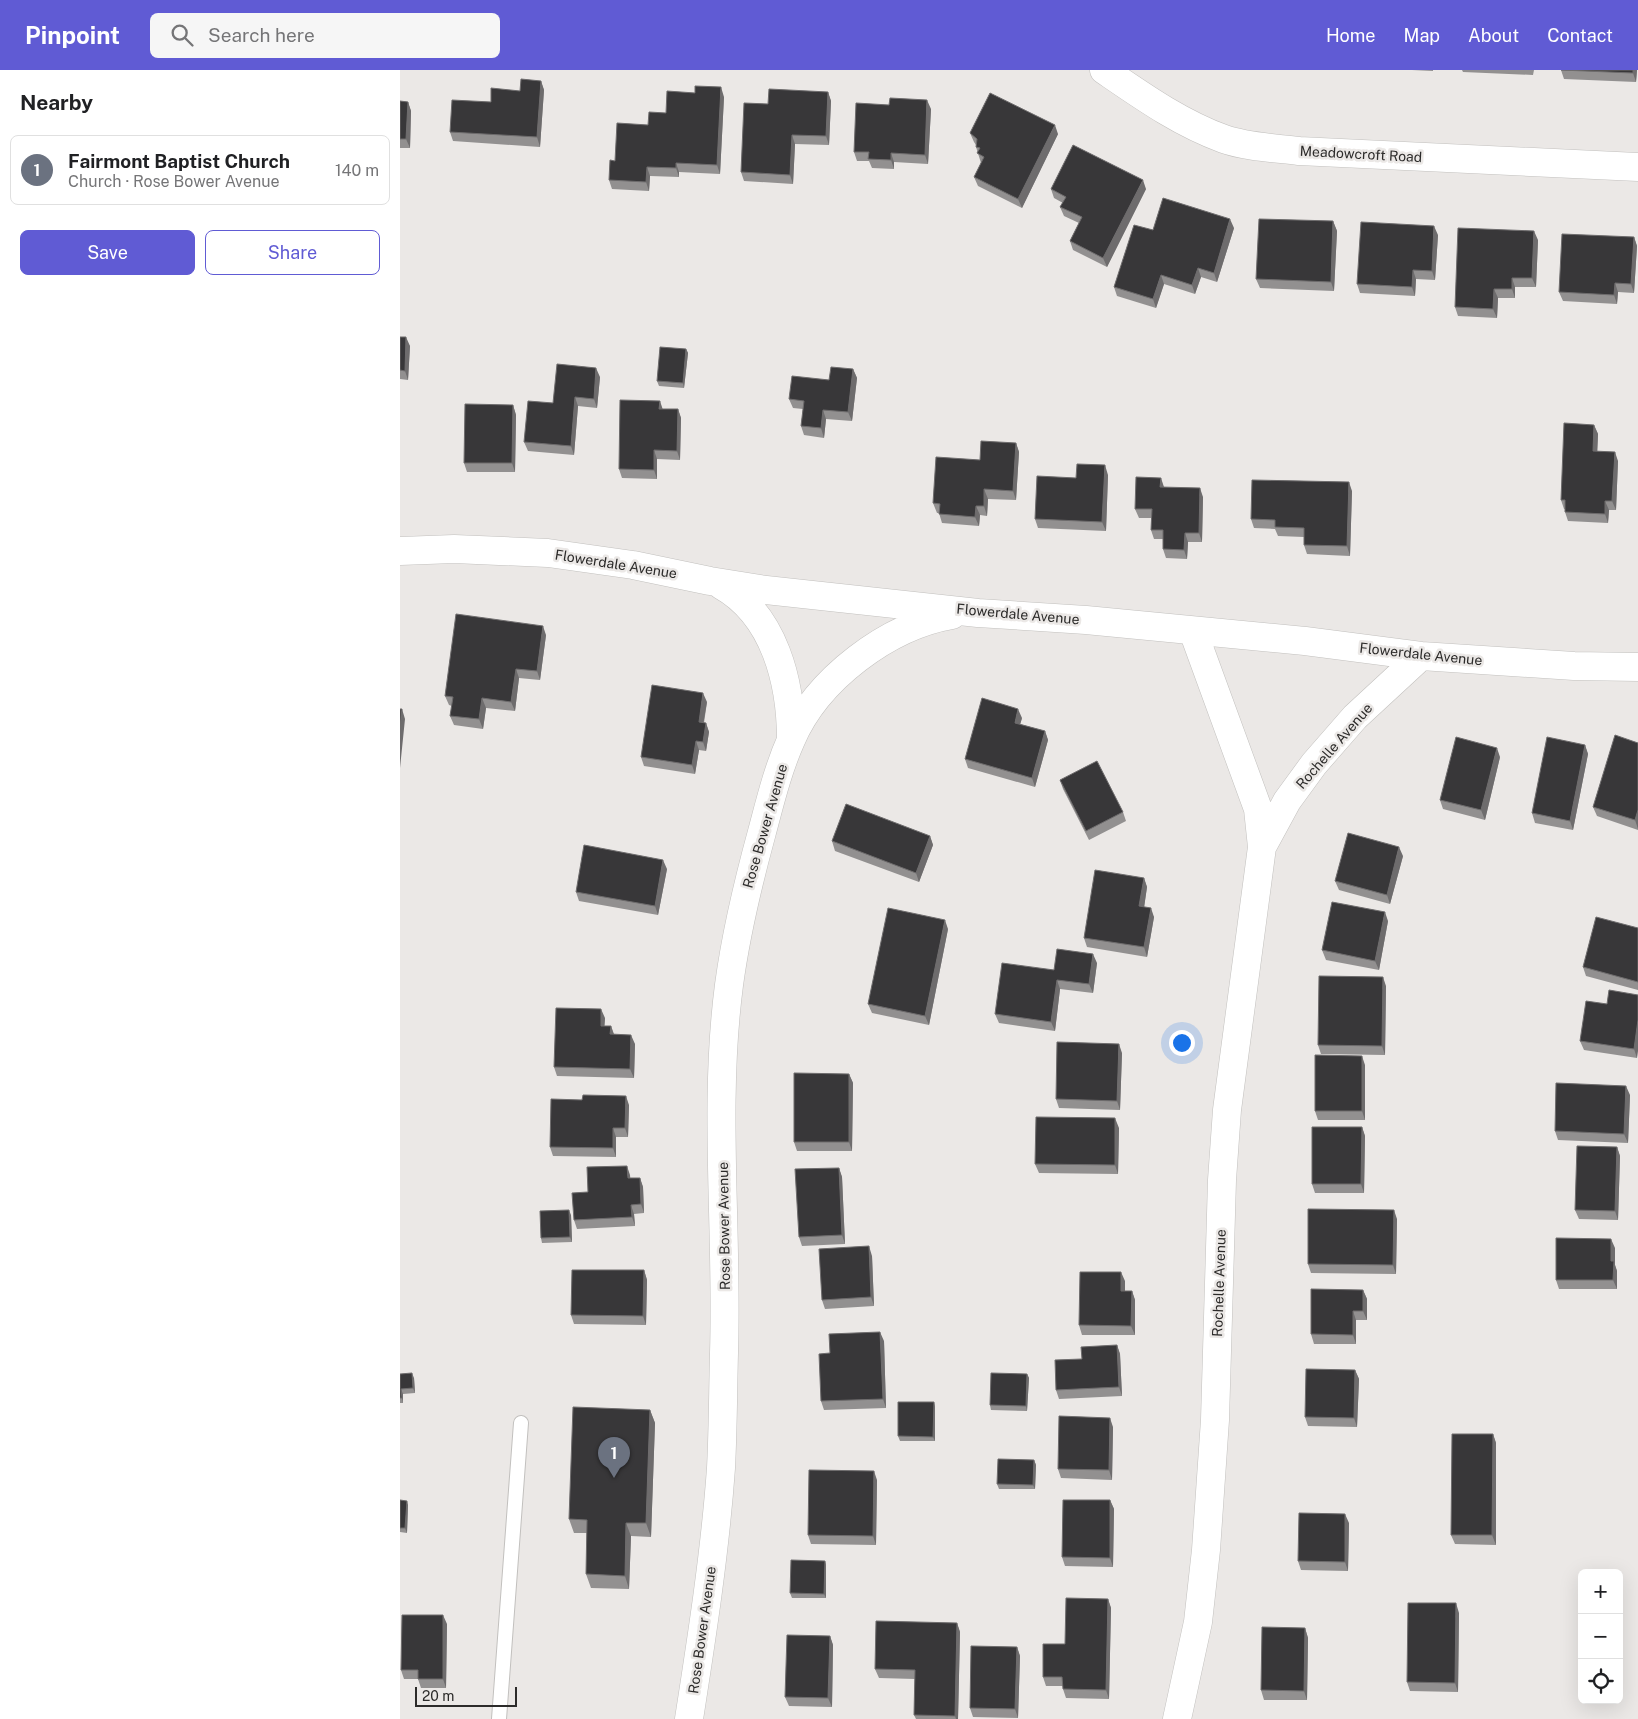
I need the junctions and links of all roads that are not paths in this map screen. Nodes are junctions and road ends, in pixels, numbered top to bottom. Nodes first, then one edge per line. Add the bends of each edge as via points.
1 (1104, 70) edge
2 (1638, 167) edge
3 (400, 551) edge
4 (710, 581) junction
5 (978, 613) junction
6 (1193, 631) junction
7 (1421, 656) junction
8 (1638, 667) edge
9 (791, 740) junction
10 (1262, 847) junction
11 (521, 1423) dead end
12 (498, 1719) edge
13 (688, 1719) edge
14 (1177, 1719) edge

1 - 2 street, Meadowcroft Road via 1164,111 1224,139 1252,146
3 - 4 street, Flowerdale Avenue via 454,548 548,553 633,565
4 - 5 street, Flowerdale Avenue
4 - 9 street, Rose Bower Avenue via 736,594 750,608 770,639 789,697
5 - 6 street, Flowerdale Avenue
5 - 9 street, Rose Bower Avenue via 929,620 880,642 828,686 810,707
6 - 7 street, Flowerdale Avenue
6 - 10 street, Rochelle Avenue via 1258,810
7 - 8 street, Flowerdale Avenue
7 - 10 street, Rochelle Avenue via 1356,717 1314,764 1287,801
9 - 13 street, Rose Bower Avenue via 743,902 729,987 722,1094 725,1319 721,1467 708,1599
10 - 14 street, Rochelle Avenue via 1226,1110 1215,1420 1206,1550 1198,1622
11 - 12 lane

